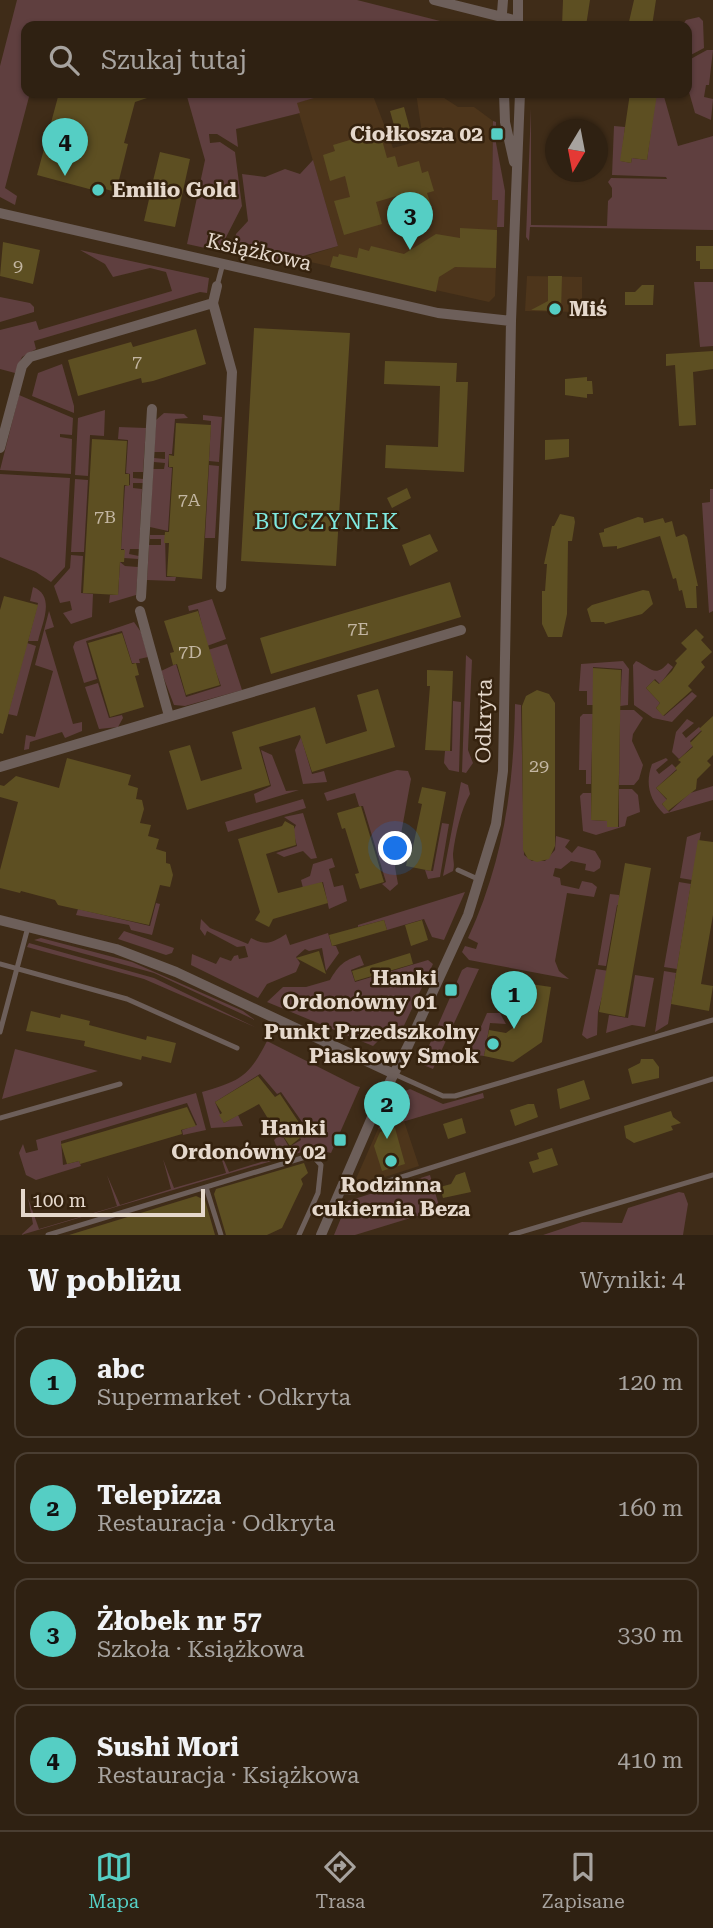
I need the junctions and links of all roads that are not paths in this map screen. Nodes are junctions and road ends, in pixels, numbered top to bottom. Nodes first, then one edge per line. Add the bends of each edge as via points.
1 (434, 0) edge
2 (503, 0) edge
3 (518, 0) edge
4 (501, 21) edge
5 (518, 21) edge
6 (504, 98) edge
7 (520, 98) edge
8 (516, 171) junction
9 (0, 213) edge
10 (223, 263) junction
11 (217, 286) joint
12 (213, 303) junction
13 (511, 321) junction
14 (152, 409) dead end
15 (0, 448) edge
16 (222, 587) dead end
17 (141, 597) dead end
18 (140, 611) dead end
19 (461, 630) dead end
20 (169, 716) junction
21 (0, 767) edge
22 (458, 870) dead end
23 (480, 880) junction
24 (0, 920) edge
25 (27, 927) junction
26 (0, 964) edge
27 (15, 968) junction
28 (713, 1020) edge
29 (0, 1032) edge
30 (237, 1048) dead end
31 (394, 1074) junction
32 (713, 1079) edge
33 (120, 1084) dead end
34 (0, 1118) edge
35 (713, 1175) edge
36 (206, 1187) junction
37 (338, 1192) junction
38 (48, 1235) edge
39 (221, 1235) edge
40 (299, 1235) edge
41 (321, 1235) edge
42 (511, 1235) edge

1 - 4 street
2 - 4 street
3 - 5 street
6 - 8 street, Odkryta
7 - 8 street, Odkryta
8 - 13 street, Odkryta
9 - 10 street, Książkowa
10 - 11 lane
10 - 13 street, Książkowa via 438,313
11 - 12 street
12 - 15 street via 36,354 22,366
12 - 16 street via 232,372
13 - 23 street, Odkryta via 503,771 496,824
14 - 17 street
18 - 20 street
19 - 20 street
20 - 21 street
22 - 23 lane
23 - 31 street, Odkryta
24 - 25 street
25 - 27 lane
25 - 31 street via 116,949 177,972
26 - 27 lane
27 - 29 lane
27 - 30 lane via 127,999
28 - 31 lane via 455,1096 441,1095
31 - 37 street, Odkryta
32 - 37 lane via 354,1192
33 - 34 lane
35 - 42 lane
36 - 38 lane
36 - 39 lane
36 - 40 lane via 316,1156 321,1165 318,1193
37 - 41 street, Odkryta

